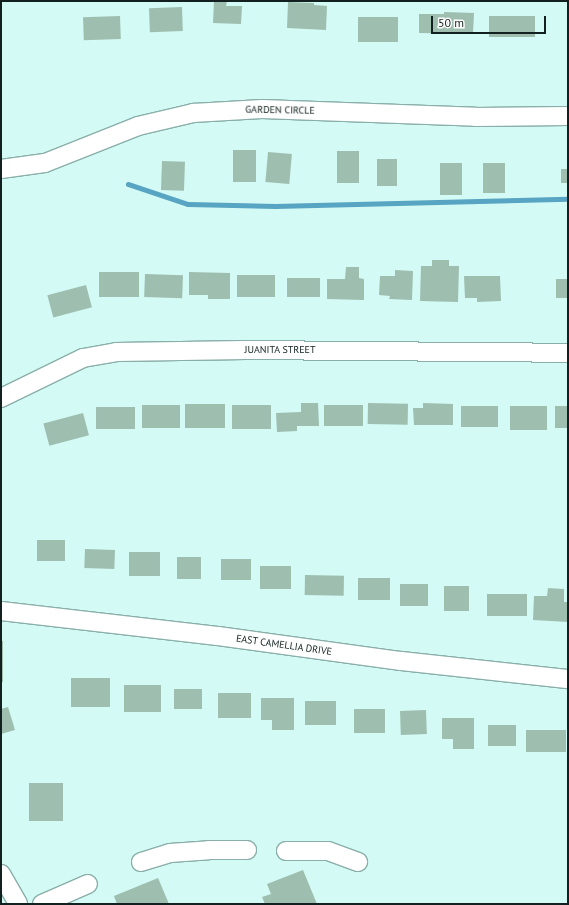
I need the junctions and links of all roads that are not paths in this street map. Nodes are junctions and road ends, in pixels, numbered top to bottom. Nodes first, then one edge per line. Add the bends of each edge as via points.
1 (568, 116) edge
2 (1, 169) edge
3 (568, 353) edge
4 (1, 398) edge
5 (1, 611) edge
6 (568, 679) edge
7 (247, 850) dead end
8 (286, 851) dead end
9 (141, 862) dead end
10 (358, 862) dead end
11 (1, 874) edge
12 (88, 884) dead end
13 (18, 904) edge
14 (42, 904) edge

1 - 2 street, GARDEN CIRCLE via 476,117 262,109 193,113 138,126 45,163
3 - 4 street, JUANITA STREET via 253,350 116,352 83,358
5 - 6 street, EAST CAMELLIA DRIVE via 218,636 401,661
7 - 9 street via 170,853
8 - 10 street via 328,851
11 - 13 street
12 - 14 street

